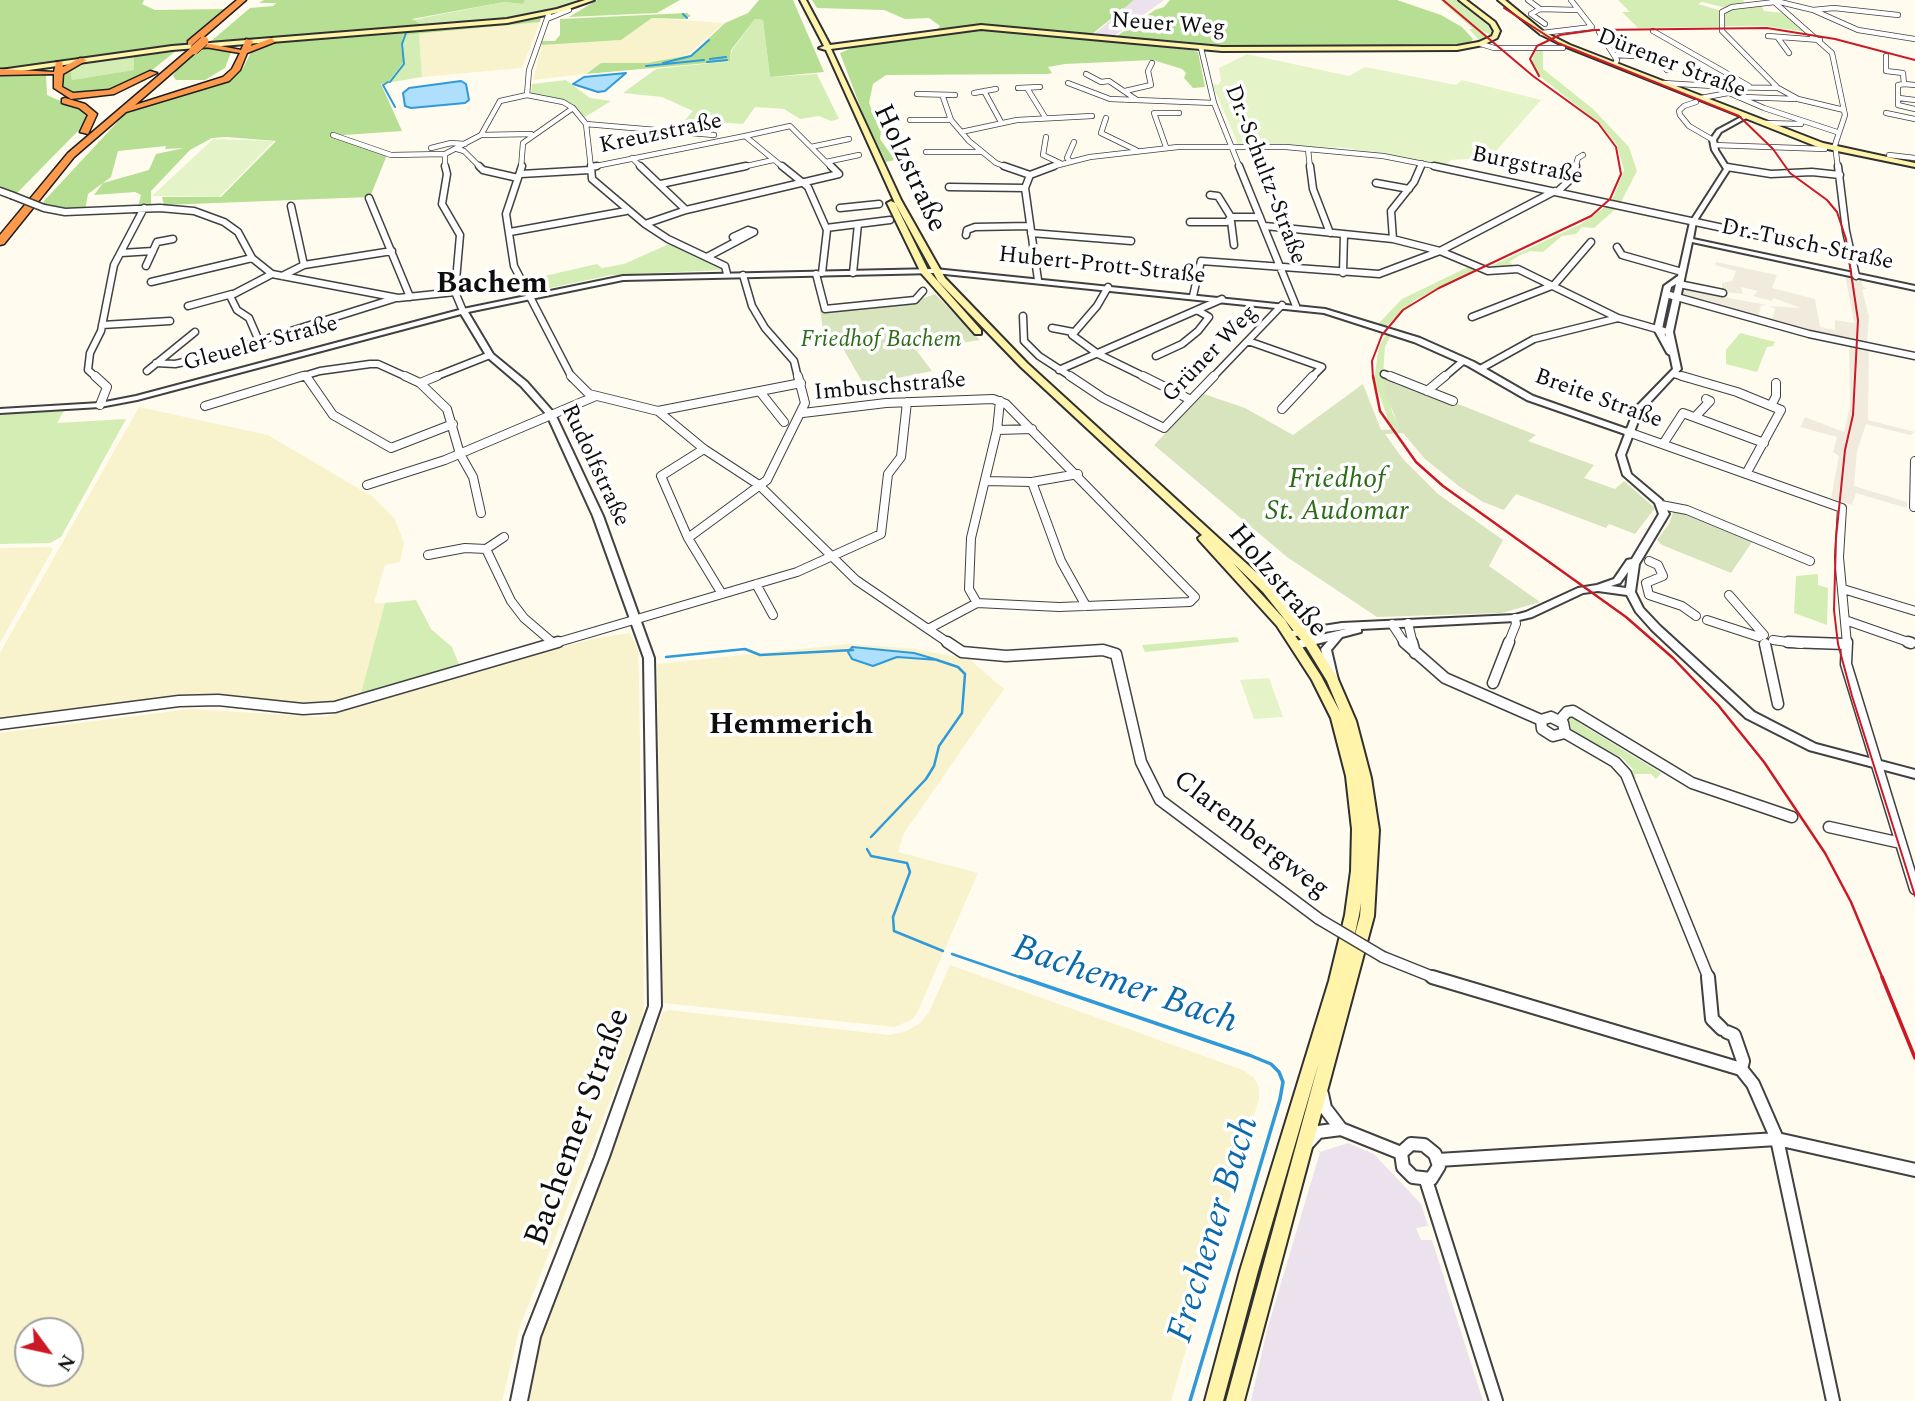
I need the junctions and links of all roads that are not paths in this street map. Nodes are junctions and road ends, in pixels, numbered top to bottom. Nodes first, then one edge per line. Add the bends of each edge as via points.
1 (242, 0) edge
2 (251, 0) edge
3 (591, 0) edge
4 (801, 0) edge
5 (1462, 0) edge
6 (1501, 0) edge
7 (1528, 0) edge
8 (1571, 0) edge
9 (1774, 1) edge
10 (1541, 9) junction
11 (569, 10) dead end
12 (1578, 10) junction
13 (1814, 10) junction
14 (1898, 15) dead end
15 (548, 16) junction
16 (1545, 24) dead end
17 (1653, 31) dead end
18 (1599, 32) dead end
19 (1542, 33) junction
20 (1768, 36) dead end
21 (1778, 38) junction
22 (1915, 39) edge
23 (272, 40) joint
24 (1820, 40) junction
25 (206, 43) junction
26 (1481, 44) junction
27 (843, 45) junction
28 (192, 46) junction
29 (244, 46) junction
30 (825, 46) junction
31 (1563, 48) dead end
32 (1798, 49) dead end
33 (1202, 52) junction
34 (1614, 55) junction
35 (1886, 56) dead end
36 (833, 59) junction
37 (83, 60) joint
38 (1152, 63) dead end
39 (1615, 64) junction
40 (175, 65) junction
41 (55, 69) junction
42 (1876, 69) dead end
43 (1667, 71) dead end
44 (1886, 71) junction
45 (0, 72) edge
46 (155, 72) junction
47 (1086, 74) dead end
48 (1068, 83) dead end
49 (1663, 83) junction
50 (1905, 84) junction
51 (1915, 85) edge
52 (1749, 86) junction
53 (1040, 87) dead end
54 (1018, 88) dead end
55 (1027, 88) junction
56 (1718, 88) junction
57 (1778, 88) junction
58 (996, 89) dead end
59 (984, 91) junction
60 (1125, 91) junction
61 (974, 93) dead end
62 (1728, 93) junction
63 (917, 94) dead end
64 (527, 95) junction
65 (955, 95) dead end
66 (943, 97) junction
67 (1737, 97) junction
68 (1798, 99) junction
69 (1889, 99) dead end
70 (1898, 99) junction
71 (1137, 100) junction
72 (1699, 100) junction
73 (1915, 100) edge
74 (1214, 103) junction
75 (573, 108) junction
76 (1915, 109) edge
77 (1844, 110) junction
78 (1179, 113) dead end
79 (1886, 113) dead end
80 (1092, 116) dead end
81 (1747, 116) junction
82 (1045, 117) junction
83 (1106, 118) dead end
84 (910, 120) dead end
85 (951, 120) junction
86 (1915, 120) edge
87 (1001, 122) junction
88 (1764, 123) junction
89 (586, 124) junction
90 (1817, 125) junction
91 (100, 128) junction
92 (85, 132) junction
93 (961, 132) junction
94 (1837, 132) junction
95 (531, 134) junction
96 (333, 135) dead end
97 (481, 135) junction
98 (714, 135) dead end
99 (741, 136) junction
100 (1046, 137) dead end
101 (849, 139) dead end
102 (1074, 142) dead end
103 (1713, 142) junction
104 (467, 145) junction
105 (1231, 146) junction
106 (811, 147) junction
107 (1166, 147) junction
108 (431, 148) dead end
109 (457, 149) junction
110 (1308, 149) junction
111 (1825, 149) dead end
112 (1136, 150) junction
113 (926, 152) dead end
114 (981, 152) junction
115 (1837, 153) junction
116 (445, 154) junction
117 (859, 155) dead end
118 (1583, 155) dead end
119 (1889, 155) dead end
120 (632, 158) junction
121 (1915, 158) edge
122 (773, 160) junction
123 (1070, 161) junction
124 (826, 162) junction
125 (1060, 163) junction
126 (1422, 163) junction
127 (1915, 165) edge
128 (1727, 167) junction
129 (591, 168) junction
130 (1030, 175) junction
131 (519, 176) junction
132 (1840, 176) junction
133 (804, 183) junction
134 (1376, 183) dead end
135 (661, 184) junction
136 (949, 187) dead end
137 (1025, 188) junction
138 (1409, 188) junction
139 (0, 191) edge
140 (1557, 191) junction
141 (1210, 195) dead end
142 (369, 198) dead end
143 (878, 204) dead end
144 (291, 206) dead end
145 (857, 207) junction
146 (144, 208) junction
147 (840, 208) dead end
148 (686, 209) junction
149 (626, 211) junction
150 (1260, 217) junction
151 (1231, 219) junction
152 (890, 220) dead end
153 (1694, 220) junction
154 (1190, 222) dead end
155 (645, 224) junction
156 (862, 224) junction
157 (1265, 226) junction
158 (0, 227) edge
159 (826, 228) junction
160 (1030, 230) junction
161 (510, 232) junction
162 (1330, 233) junction
163 (1344, 234) junction
164 (966, 235) dead end
165 (173, 239) dead end
166 (1393, 239) junction
167 (739, 240) dead end
168 (1690, 240) junction
169 (1131, 241) dead end
170 (1591, 242) dead end
171 (0, 243) edge
172 (1234, 244) dead end
173 (1617, 247) dead end
174 (1812, 247) dead end
175 (153, 251) junction
176 (392, 251) junction
177 (1440, 251) junction
178 (121, 253) junction
179 (707, 257) junction
180 (252, 258) junction
181 (304, 265) junction
182 (146, 266) dead end
183 (1280, 267) junction
184 (930, 271) junction
185 (853, 273) junction
186 (1343, 273) junction
187 (727, 274) junction
188 (819, 274) junction
189 (743, 275) junction
190 (276, 276) junction
191 (1856, 276) junction
192 (1681, 278) junction
193 (1038, 280) junction
194 (150, 282) dead end
195 (1554, 285) junction
196 (1108, 287) junction
197 (1915, 288) edge
198 (215, 289) dead end
199 (923, 291) dead end
200 (455, 292) junction
201 (1723, 293) dead end
202 (232, 294) junction
203 (220, 295) junction
204 (1666, 295) junction
205 (1193, 296) junction
206 (410, 297) junction
207 (529, 297) junction
208 (1676, 297) junction
209 (398, 298) junction
210 (1222, 299) junction
211 (1282, 305) junction
212 (188, 306) dead end
213 (1296, 306) junction
214 (1197, 310) junction
215 (463, 311) junction
216 (1023, 316) dead end
217 (1345, 316) joint
218 (1472, 317) dead end
219 (1618, 318) junction
220 (170, 321) dead end
221 (102, 325) junction
222 (1052, 328) dead end
223 (1658, 329) junction
224 (195, 332) dead end
225 (1073, 332) junction
226 (1669, 332) junction
227 (259, 341) junction
228 (1248, 341) junction
229 (1098, 354) junction
230 (490, 355) junction
231 (1673, 355) junction
232 (1156, 356) dead end
233 (1915, 356) edge
234 (1463, 360) junction
235 (156, 363) junction
236 (1480, 369) junction
237 (1059, 370) junction
238 (147, 371) dead end
239 (1384, 374) dead end
240 (1674, 374) junction
241 (305, 375) junction
242 (420, 383) junction
243 (801, 383) junction
244 (1776, 383) dead end
245 (1427, 391) junction
246 (761, 393) junction
247 (596, 396) junction
248 (1706, 399) dead end
249 (1191, 400) junction
250 (1000, 401) junction
251 (1453, 401) dead end
252 (907, 402) junction
253 (100, 405) junction
254 (205, 406) dead end
255 (1771, 406) junction
256 (1282, 409) dead end
257 (0, 411) edge
258 (659, 411) junction
259 (803, 413) junction
260 (551, 414) junction
261 (1695, 417) junction
262 (785, 418) dead end
263 (453, 424) junction
264 (1032, 429) junction
265 (997, 430) junction
266 (1628, 432) junction
267 (1764, 443) junction
268 (1663, 444) junction
269 (705, 449) junction
270 (460, 454) junction
271 (1915, 461) edge
272 (1078, 474) junction
273 (1746, 474) junction
274 (985, 481) junction
275 (1032, 482) junction
276 (367, 485) dead end
277 (760, 485) junction
278 (1661, 505) junction
279 (1914, 508) edge
280 (481, 513) dead end
281 (504, 537) dead end
282 (688, 538) junction
283 (486, 549) junction
284 (428, 555) dead end
285 (1638, 555) junction
286 (830, 557) junction
287 (1649, 561) dead end
288 (1810, 561) dead end
289 (756, 584) junction
290 (1598, 588) junction
291 (1843, 589) junction
292 (1630, 592) junction
293 (722, 594) junction
294 (1729, 595) dead end
295 (977, 603) junction
296 (1086, 606) junction
297 (1915, 611) edge
298 (773, 615) dead end
299 (1696, 616) dead end
300 (1515, 618) junction
301 (636, 619) junction
302 (1707, 620) dead end
303 (1845, 620) junction
304 (1408, 623) junction
305 (1392, 624) junction
306 (1374, 625) junction
307 (928, 629) junction
308 (1339, 635) junction
309 (1299, 638) junction
310 (1765, 639) junction
311 (552, 642) junction
312 (1911, 643) dead end
313 (1844, 644) junction
314 (1415, 653) junction
315 (1333, 680) junction
316 (1493, 682) dead end
317 (1778, 704) dead end
318 (1541, 720) junction
319 (1560, 720) junction
320 (0, 724) edge
321 (1565, 733) junction
322 (1878, 764) junction
323 (1915, 774) edge
324 (1792, 817) dead end
325 (1829, 827) dead end
326 (1900, 843) junction
327 (1915, 889) edge
328 (1741, 1069) junction
329 (1321, 1090) junction
330 (1341, 1129) junction
331 (1777, 1139) junction
332 (1305, 1147) junction
333 (1401, 1153) junction
334 (1438, 1160) junction
335 (1915, 1171) edge
336 (1426, 1180) junction
337 (519, 1401) edge
338 (1214, 1401) edge
339 (1235, 1401) edge
340 (1496, 1401) edge
341 (1833, 1401) edge

1 - 28 highway
2 - 25 highway
3 - 15 main road
4 - 30 main road, Holzstraße
4 - 30 main road, Holzstraße
5 - 26 main road via 1496,27 1495,37
6 - 19 main road, Dürener Straße
7 - 10 street
8 - 12 street
9 - 13 street
9 - 24 street
9 - 57 street via 1732,6 1723,12 1723,29
10 - 12 street
10 - 16 street via 1531,14
11 - 15 street
12 - 19 street via 1592,27
13 - 14 street
13 - 22 street via 1858,30
15 - 23 main road
15 - 64 street via 530,70
17 - 52 street
18 - 34 street
19 - 39 main road, Dürener Straße
20 - 21 street
21 - 24 street
21 - 32 street via 1787,51
23 - 29 highway
24 - 77 street via 1832,53
25 - 28 highway, bridge
25 - 29 highway
25 - 37 main road
26 - 31 street, Neuer Weg
26 - 33 main road, Neuer Weg via 1442,49 1216,48
27 - 30 main road, Neuer Weg
27 - 33 main road, Neuer Weg via 992,27
27 - 36 main road
28 - 40 highway
28 - 46 highway
29 - 40 highway via 224,75 201,83 170,82 168,75
29 - 91 highway via 236,70 226,79 138,105
30 - 36 main road, Holzstraße
30 - 184 main road, Holzstraße via 900,228
33 - 74 street, Dr.-Schultz-Straße
34 - 39 street
34 - 43 street via 1656,57
35 - 44 street
36 - 184 main road, Holzstraße
37 - 41 highway
38 - 60 street via 1148,71 1152,85
39 - 49 main road, Dürener Straße
40 - 91 highway
41 - 45 highway
41 - 46 highway via 60,92 79,97 124,88
41 - 92 highway via 54,96 93,114
42 - 44 street
44 - 50 street via 1903,73
46 - 92 highway
47 - 60 street
48 - 71 street via 1101,98
49 - 56 street
49 - 72 main road, Dürener Straße
50 - 51 street
50 - 70 street via 1898,85
52 - 56 street
52 - 57 street
53 - 55 street
54 - 55 street
55 - 82 street
56 - 62 street
57 - 68 street
58 - 59 street
59 - 61 street
59 - 87 street
60 - 71 street
62 - 67 street
62 - 72 street
63 - 66 street
64 - 75 street
64 - 97 street via 498,103
65 - 66 street
66 - 85 street
67 - 68 street
67 - 90 street
68 - 77 street
69 - 70 street
70 - 73 street
70 - 76 street via 1900,106
71 - 74 street
72 - 81 main road, Dürener Straße
72 - 103 street via 1679,111 1689,126
74 - 105 street, Dr.-Schultz-Straße
75 - 89 street
75 - 95 street
77 - 94 street
78 - 107 street via 1154,113
79 - 86 street
80 - 82 street
81 - 88 main road, Dürener Straße
81 - 103 street via 1719,131
82 - 87 street
83 - 112 street via 1101,132
84 - 85 street
85 - 93 street
87 - 93 street
88 - 90 street
88 - 115 main road, Dürener Straße
89 - 98 street
89 - 129 street
90 - 94 street
91 - 171 highway via 64,164
92 - 158 highway
93 - 114 street
94 - 115 street
95 - 97 street
95 - 131 street via 521,146
96 - 116 street via 391,155
97 - 104 street
99 - 106 street, Kreuzstraße via 786,125
99 - 120 street, Kreuzstraße
99 - 122 street
100 - 125 street via 1043,155
101 - 106 street
102 - 123 street via 1067,158
103 - 111 street
103 - 128 street
104 - 108 street
104 - 109 street
105 - 107 street, Burgstraße
105 - 110 street, Burgstraße
105 - 150 street, Dr.-Schultz-Straße
106 - 124 street
107 - 112 street, Burgstraße
109 - 116 street
109 - 131 street, Kreuzstraße via 483,170
110 - 126 street, Burgstraße
110 - 162 street via 1313,189
112 - 123 street, Burgstraße
113 - 114 street
114 - 130 street
115 - 127 main road, Dürener Straße
115 - 132 street
116 - 200 street, Rudolfstraße via 442,205 460,235
117 - 124 street
118 - 140 street via 1572,178
119 - 121 street
120 - 129 street, Kreuzstraße
120 - 135 street
122 - 133 street
122 - 135 street
123 - 125 street, Burgstraße
124 - 133 street via 839,174
125 - 130 street, Burgstraße
126 - 138 street
126 - 140 street, Burgstraße
128 - 132 street
128 - 153 street
129 - 131 street, Kreuzstraße
129 - 149 street via 592,178
130 - 137 street
131 - 161 street via 506,214
132 - 191 street
133 - 148 street
133 - 159 street
134 - 138 street
135 - 148 street
136 - 137 street
137 - 160 street
138 - 166 street via 1391,211
139 - 146 street, bridge via 65,212
140 - 153 street, Burgstraße
140 - 177 street
141 - 151 street via 1218,196
142 - 176 street
143 - 145 street
144 - 181 street
145 - 147 street
145 - 156 street
146 - 178 street
146 - 180 street via 180,208 224,222 238,232
148 - 155 street
149 - 155 street
149 - 161 street
150 - 151 street
150 - 157 street, Dr.-Schultz-Straße
151 - 154 street
151 - 172 street
152 - 156 street
153 - 168 street
153 - 174 street, Burgstraße
155 - 179 street
156 - 159 street
156 - 185 street
157 - 162 street
157 - 183 street, Dr.-Schultz-Straße
159 - 188 street
160 - 164 street via 975,227
160 - 169 street
160 - 193 street
161 - 207 street via 514,266
162 - 163 street
163 - 166 street
163 - 186 street
165 - 175 street via 157,242
166 - 177 street
167 - 179 street
168 - 191 street, Dr.-Tusch-Straße
168 - 192 street
170 - 195 street
173 - 192 street via 1622,255
175 - 178 street
175 - 182 street
176 - 181 street
176 - 206 street
177 - 186 street via 1379,274
177 - 195 street via 1488,271 1518,268
178 - 221 street via 114,265
179 - 187 street via 728,268
180 - 190 street
180 - 194 street
181 - 190 street
183 - 186 street
183 - 205 street via 1201,261
183 - 213 street, Dr.-Schultz-Straße
184 - 185 street, Hubert-Prott-Straße
184 - 193 street, Hubert-Prott-Straße
184 - 309 main road, Holzstraße via 956,310 1214,549
185 - 188 street, Hubert-Prott-Straße
187 - 189 street, Hubert-Prott-Straße
187 - 207 street, Hubert-Prott-Straße via 630,277
188 - 189 street, Hubert-Prott-Straße
188 - 199 street via 825,309 915,300
189 - 243 street via 752,306 794,361
190 - 202 street
190 - 209 street
191 - 197 street, Dr.-Tusch-Straße
192 - 201 street
192 - 204 street via 1668,286
192 - 208 street
193 - 196 street, Hubert-Prott-Straße
195 - 218 street
195 - 219 street
196 - 205 street, Hubert-Prott-Straße
196 - 225 street via 1094,311
198 - 203 street
200 - 206 street
200 - 215 street, Rudolfstraße
202 - 203 street
202 - 227 street via 230,299 249,318
203 - 212 street
204 - 208 street
204 - 223 street
205 - 210 street, Hubert-Prott-Straße
206 - 209 street
207 - 215 street, Gleueler Straße
207 - 247 street via 574,382
208 - 226 street
208 - 233 street via 1750,319
209 - 227 street
210 - 211 street, Hubert-Prott-Straße
210 - 214 street
211 - 213 street, Hubert-Prott-Straße
211 - 228 street, Grüner Weg
213 - 217 street, Hubert-Prott-Straße
214 - 229 street
214 - 232 street via 1208,316 1205,322 1188,340
215 - 230 street, Rudolfstraße
215 - 253 street, Gleueler Straße
216 - 237 street via 1024,341
217 - 234 street, Breite Straße
219 - 223 street
219 - 236 street via 1534,339
220 - 221 street
221 - 253 street via 88,365 107,387
222 - 225 street
223 - 226 street
223 - 231 street
224 - 235 street
225 - 229 street
226 - 231 street
227 - 235 street via 200,359
228 - 249 street, Grüner Weg
228 - 256 street via 1322,367
229 - 237 street
229 - 249 street
230 - 242 street
230 - 260 street, Rudolfstraße
231 - 240 street
234 - 236 street, Breite Straße
234 - 245 street
235 - 238 street
236 - 266 street, Breite Straße via 1530,398
237 - 249 street, Grüner Weg via 1164,429
239 - 245 street
240 - 255 street
240 - 266 street via 1642,405
241 - 242 street via 373,364
241 - 254 street
241 - 263 street via 333,415 391,448
242 - 263 street via 447,409
243 - 246 street
243 - 259 street
244 - 255 street
245 - 251 street
246 - 258 street
246 - 262 street
247 - 258 street
247 - 260 street
248 - 261 street via 1710,401
250 - 252 street, Imbuschstraße
250 - 264 street
250 - 265 street
252 - 259 street, Imbuschstraße
252 - 286 street via 901,457 888,474 881,534
253 - 257 street, Gleueler Straße
255 - 267 street via 1781,410
258 - 269 street, Clarenbergweg
259 - 277 street via 779,461
260 - 270 street
260 - 301 street, Rudolfstraße via 598,516
261 - 267 street
261 - 268 street via 1683,413
263 - 270 street
264 - 265 street
264 - 272 street
265 - 274 street
266 - 268 street, Breite Straße
266 - 278 street via 1621,455 1623,469
267 - 273 street
268 - 273 street, Breite Straße
269 - 277 street, Clarenbergweg
269 - 282 street via 661,476
270 - 276 street
270 - 280 street via 473,477
271 - 279 street
272 - 275 street
272 - 296 street via 1195,600
273 - 291 street, Breite Straße via 1842,508 1839,557
274 - 275 street
274 - 295 street via 968,571 969,589
275 - 296 street via 1061,561
277 - 282 street
277 - 286 street, Clarenbergweg
278 - 285 street via 1664,518
278 - 288 street via 1687,510
281 - 283 street
282 - 293 street
283 - 284 street
283 - 311 street via 511,601
285 - 290 street via 1617,581
285 - 292 street via 1630,572
286 - 289 street
286 - 307 street, Clarenbergweg
287 - 299 street via 1658,565 1663,576 1646,583 1649,595
289 - 293 street
289 - 298 street
290 - 292 street
290 - 300 street via 1572,593
291 - 297 street
291 - 303 street
292 - 322 street via 1656,628 1750,715 1813,747
293 - 301 street
294 - 310 street
295 - 296 street
295 - 307 street
300 - 304 street
300 - 316 street
301 - 311 street
301 - 337 street, Bachemer Straße via 649,658 655,1006 532,1337
302 - 310 street
303 - 312 street
303 - 313 street
304 - 305 street
304 - 314 street
305 - 306 street
305 - 314 street
306 - 308 street
306 - 309 street
307 - 328 street, Clarenbergweg, bridge via 962,652 978,655 1103,650 1116,654 1141,762 1160,800 1319,919 1383,957 1422,974
308 - 309 street
308 - 315 street, Holzstraße via 1326,649
309 - 315 main road, Holzstraße
309 - 338 main road, Holzstraße via 1336,718 1352,776 1359,829 1358,871 1336,981
310 - 313 street
310 - 317 street
311 - 320 street via 323,709 179,701
313 - 322 street via 1846,664
314 - 318 street via 1445,678
315 - 329 main road, Holzstraße via 1365,778 1372,830 1367,916
318 - 319 street
318 - 321 street via 1548,734
319 - 321 street via 1567,728
319 - 324 street via 1573,711 1692,783
321 - 328 street via 1611,759 1626,774 1708,972 1712,1019 1734,1035 1743,1061
322 - 323 street
322 - 326 street
325 - 326 street
326 - 327 street
328 - 331 street via 1753,1084
329 - 330 street via 1325,1108
329 - 332 main road, Holzstraße
330 - 332 street via 1318,1132
330 - 333 street
331 - 334 street
331 - 335 street
331 - 341 street
332 - 339 main road, Holzstraße
333 - 334 street via 1417,1143 1430,1149
333 - 336 street via 1408,1173
334 - 336 street via 1438,1171
336 - 340 street

